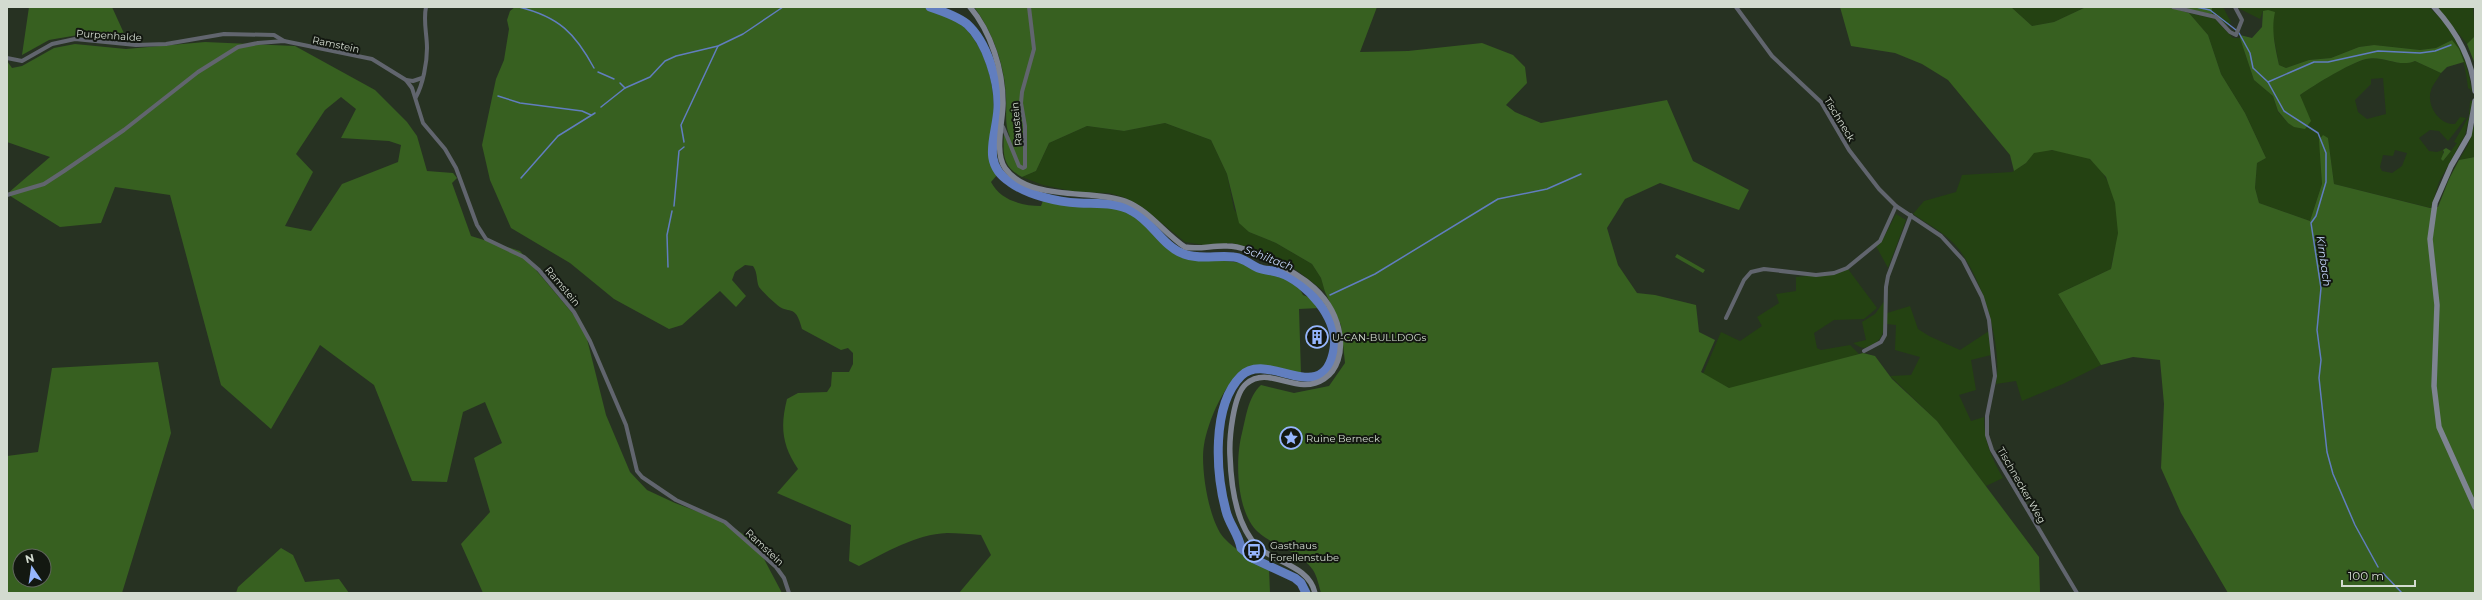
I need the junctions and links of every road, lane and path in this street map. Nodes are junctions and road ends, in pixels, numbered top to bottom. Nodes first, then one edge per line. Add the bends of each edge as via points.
1 (426, 7) edge
2 (970, 7) edge
3 (1029, 7) edge
4 (1736, 7) edge
5 (2173, 7) edge
6 (2235, 7) edge
7 (2434, 7) edge
8 (284, 41) junction
9 (7, 58) edge
10 (422, 78) junction
11 (406, 80) junction
12 (2475, 91) edge
13 (416, 97) junction
14 (2475, 101) edge
15 (1003, 128) junction
16 (7, 195) edge
17 (1896, 206) junction
18 (1910, 214) junction
19 (1726, 318) dead end
20 (1864, 351) dead end
21 (2475, 507) edge
22 (789, 593) edge
23 (1315, 593) edge
24 (2077, 593) edge

1 - 10 street via 424,17 427,48
2 - 15 main road via 979,20 997,60 1003,101
3 - 15 street, Raustein via 1034,48 1021,103 1025,126 1025,167 1019,166
4 - 17 street, Tischneck via 1772,56 1821,102 1862,168
5 - 6 street via 2216,17 2230,32 2238,32 2242,20
7 - 12 main road via 2461,43 2473,74
8 - 9 street, Purpenhalde via 274,35 224,34 166,44 136,45 75,39 52,44 22,60
8 - 11 street, Ramstein via 372,59
8 - 16 street via 238,47 219,57 124,130 64,171 44,184
10 - 11 street
10 - 13 street
11 - 13 street, Ramstein
13 - 22 street, Ramstein via 423,123 456,168 475,220 486,239 524,257 539,270 574,312 590,341 626,425 637,471 676,500 725,522 776,567 784,578
14 - 21 main road via 2469,135 2448,172 2435,203 2430,239 2437,305 2434,386 2439,426
15 - 23 main road via 1000,146 1005,168 1024,183 1062,194 1100,196 1127,202 1154,220 1185,247 1228,246 1251,252 1293,271 1324,297 1338,325 1341,341 1335,369 1324,379 1310,385 1292,384 1264,377 1246,384 1237,402 1230,456 1239,514 1251,539 1271,556 1297,568
17 - 18 street, Tischneck
17 - 19 street via 1880,241 1847,268 1834,273 1816,275 1764,269 1751,272 1744,280
18 - 20 street via 1888,276 1885,335 1881,342
18 - 24 street, Tischnecker Weg via 1954,247 1982,297 1989,320 1995,376 1987,416 1987,435 1992,450

